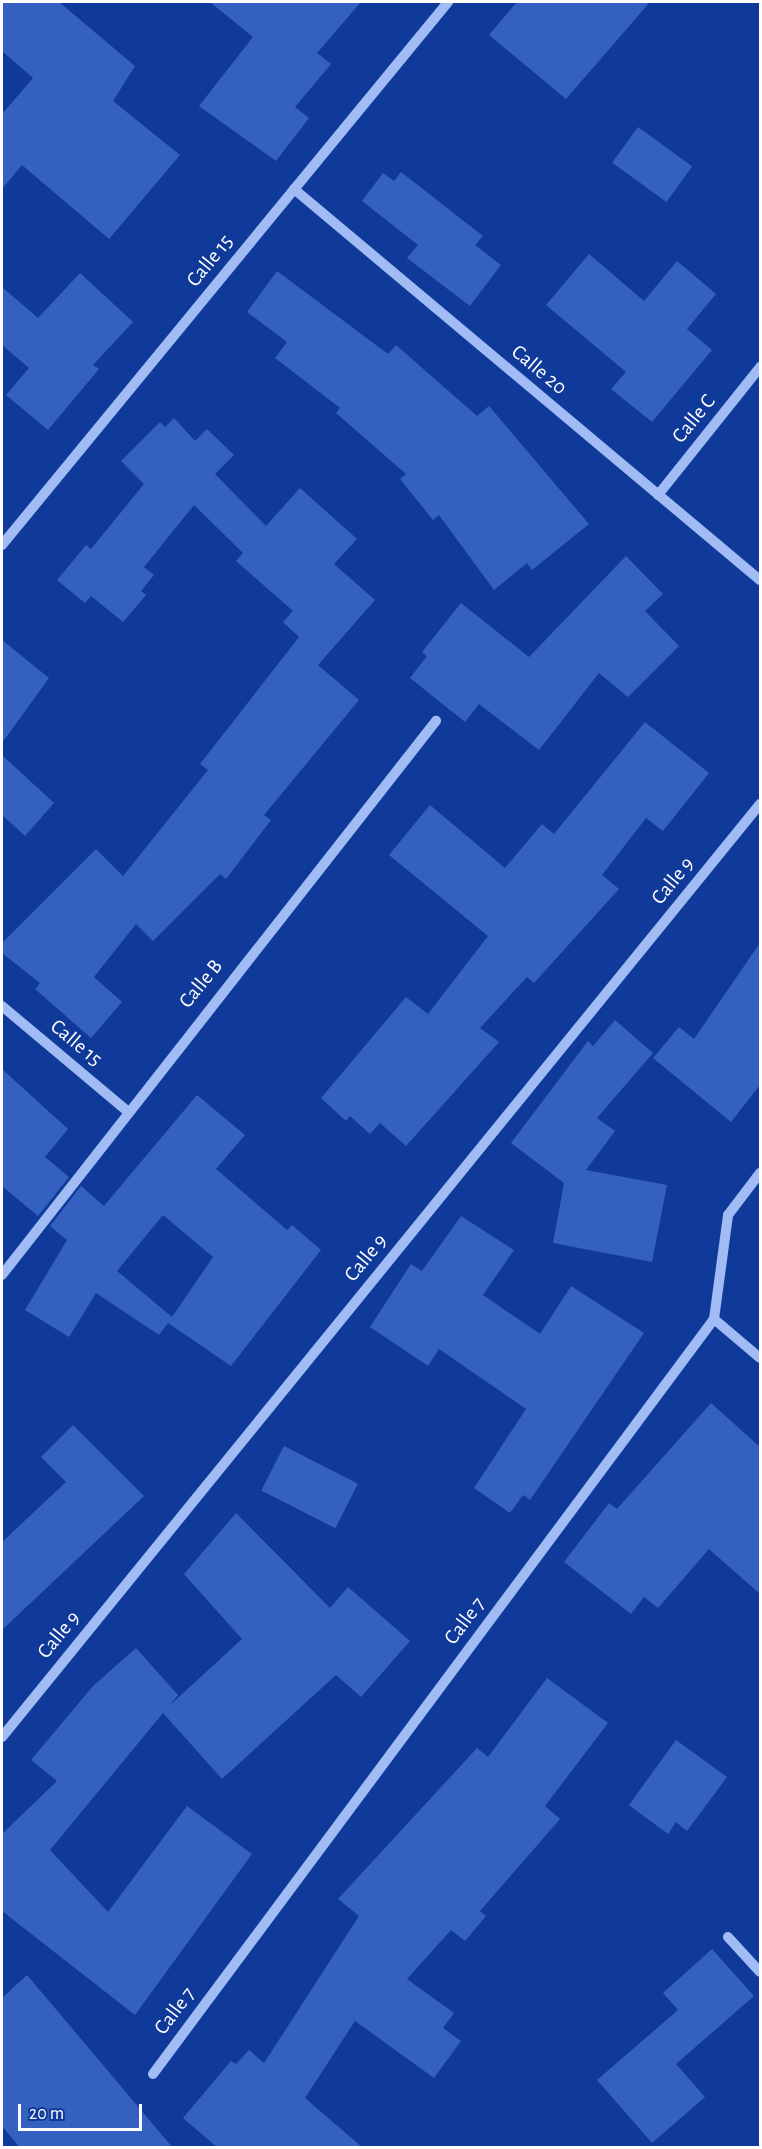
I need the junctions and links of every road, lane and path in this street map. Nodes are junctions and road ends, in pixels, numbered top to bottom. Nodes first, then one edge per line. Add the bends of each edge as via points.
1 (448, 2) edge
2 (294, 189) junction
3 (760, 367) edge
4 (658, 495) junction
5 (2, 545) edge
6 (760, 580) edge
7 (435, 721) dead end
8 (760, 804) edge
9 (2, 1006) edge
10 (126, 1110) junction
11 (760, 1173) edge
12 (2, 1275) edge
13 (714, 1319) junction
14 (760, 1358) edge
15 (2, 1737) edge
16 (728, 1937) dead end
17 (760, 1972) edge
18 (153, 2074) dead end

1 - 2 street, Calle 15
2 - 4 street, Calle 20
2 - 5 street, Calle 15
3 - 4 street, Calle C
4 - 6 street, Calle 20
7 - 10 street, Calle B
8 - 15 street, Calle 9
9 - 10 street, Calle 15
10 - 12 street, Calle B
11 - 13 street, Calle 7 via 728,1215
13 - 14 street
13 - 18 street, Calle 7
16 - 17 street

